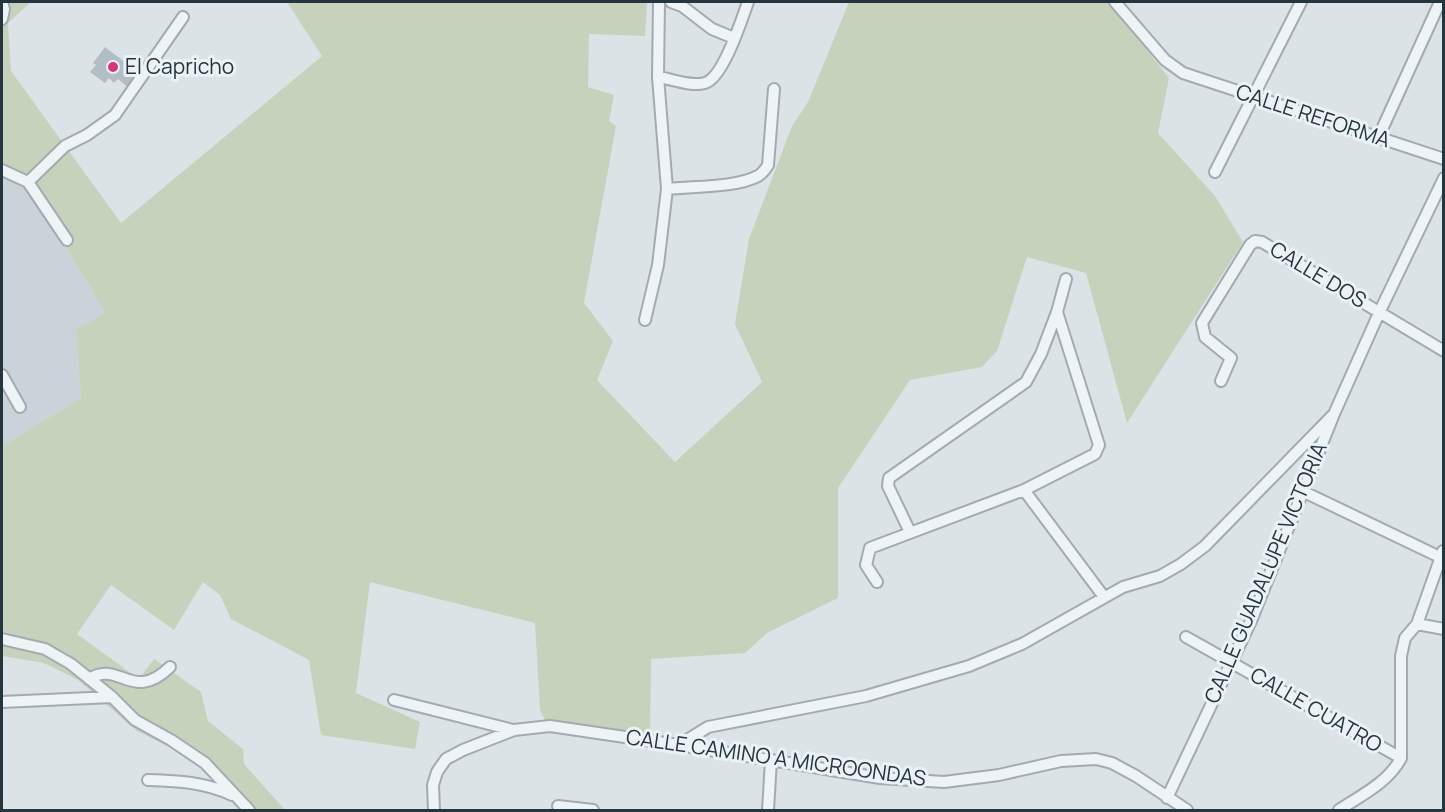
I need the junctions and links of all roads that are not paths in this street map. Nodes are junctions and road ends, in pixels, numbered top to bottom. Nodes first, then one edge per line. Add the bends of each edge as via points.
1 (2, 2) edge
2 (660, 2) edge
3 (671, 2) edge
4 (748, 2) edge
5 (1115, 2) edge
6 (1301, 2) edge
7 (1440, 2) edge
8 (183, 17) dead end
9 (2, 19) edge
10 (734, 38) junction
11 (658, 76) junction
12 (774, 89) dead end
13 (1255, 96) junction
14 (1378, 138) junction
15 (1443, 159) edge
16 (2, 170) edge
17 (1215, 172) dead end
18 (1443, 178) edge
19 (28, 182) junction
20 (667, 189) junction
21 (67, 240) dead end
22 (1066, 279) dead end
23 (1057, 312) junction
24 (1379, 313) junction
25 (645, 320) dead end
26 (1443, 351) edge
27 (2, 375) edge
28 (1221, 381) dead end
29 (20, 407) dead end
30 (1334, 414) junction
31 (1024, 490) junction
32 (1302, 491) junction
33 (910, 532) junction
34 (1443, 555) edge
35 (877, 582) dead end
36 (1104, 597) junction
37 (1417, 624) junction
38 (1443, 629) edge
39 (1185, 637) dead end
40 (2, 639) edge
41 (1232, 661) junction
42 (170, 667) dead end
43 (89, 679) junction
44 (112, 697) junction
45 (394, 700) dead end
46 (2, 702) edge
47 (514, 730) junction
48 (679, 745) junction
49 (1401, 758) junction
50 (771, 760) junction
51 (148, 780) dead end
52 (238, 797) junction
53 (1167, 798) junction
54 (558, 806) dead end
55 (249, 810) edge
56 (434, 810) edge
57 (593, 810) edge
58 (768, 810) edge
59 (1187, 810) edge
60 (1339, 810) edge

1 - 9 street
2 - 11 street
3 - 10 street via 712,29
4 - 10 street
5 - 13 street, CALLE REFORMA via 1165,60 1183,73
6 - 13 street
7 - 14 street
8 - 19 street via 115,114 65,146
10 - 11 street via 718,72 705,83
11 - 20 street
12 - 20 street via 768,165 761,175 749,180
13 - 14 street, CALLE REFORMA
13 - 17 street
14 - 15 street, CALLE REFORMA
16 - 19 street
18 - 24 street, CALLE GUADALUPE VICTORIA
19 - 21 street
20 - 25 street via 658,265
22 - 23 street
23 - 31 street via 1099,445 1095,454
23 - 33 street via 1026,382 889,478 888,486
24 - 26 street, CALLE DOS
24 - 28 street, CALLE DOS via 1255,241 1202,323 1205,337 1231,358
24 - 30 street, CALLE GUADALUPE VICTORIA
27 - 29 street
30 - 32 street, CALLE GUADALUPE VICTORIA
30 - 36 street, CALLE GUADALUPE VICTORIA via 1205,546 1160,576
31 - 33 street
31 - 36 street
32 - 34 street
32 - 41 street, CALLE GUADALUPE VICTORIA via 1274,568
33 - 35 street via 870,548 866,565
34 - 37 street
36 - 48 street, CALLE GUADALUPE VICTORIA via 1022,644 969,666 866,696 708,727
37 - 38 street
37 - 49 street via 1405,638 1401,656
39 - 41 street, CALLE CUATRO
40 - 43 street via 45,649
41 - 49 street, CALLE CUATRO
41 - 53 street, CALLE GUADALUPE VICTORIA
42 - 43 street via 158,679 142,683 99,672
43 - 44 street
44 - 46 street
44 - 52 street via 135,720 205,764
45 - 47 street
47 - 48 street, CALLE CAMINO A MICROONDAS via 550,726
47 - 56 street, CALLE CAMINO A MICROONDAS via 447,759 435,778
48 - 50 street, CALLE CAMINO A MICROONDAS
49 - 60 street via 1385,778
50 - 53 street, CALLE CAMINO A MICROONDAS via 880,778 944,782 989,777 1060,761 1096,759 1136,776
50 - 58 street
51 - 52 street via 195,783
52 - 55 street
53 - 59 street, CALLE CAMINO A MICROONDAS
54 - 57 street

